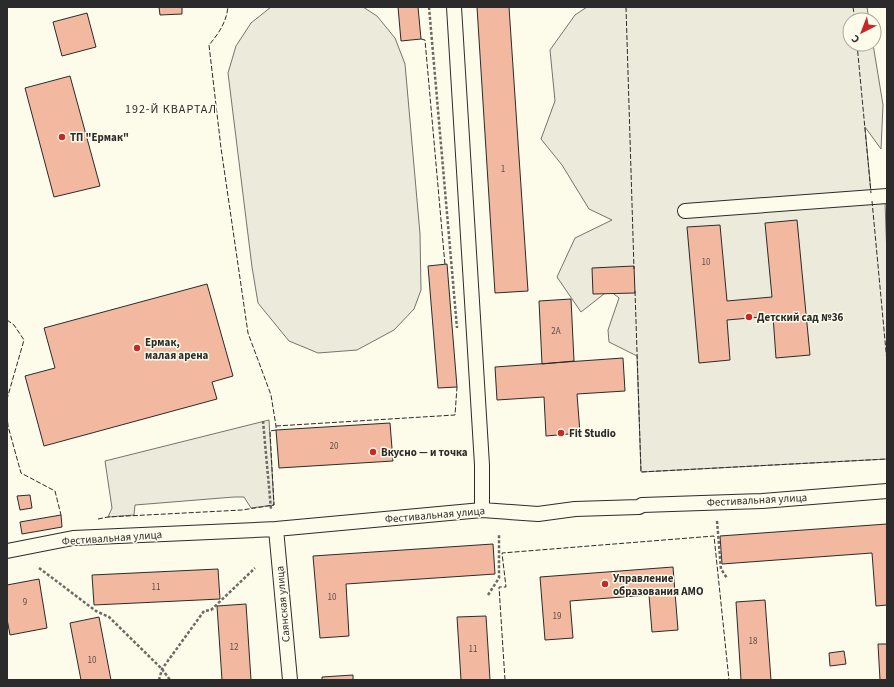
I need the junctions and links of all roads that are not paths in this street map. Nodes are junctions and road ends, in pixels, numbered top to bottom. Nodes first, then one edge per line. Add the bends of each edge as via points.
1 (454, 7) edge
2 (887, 196) edge
3 (685, 211) dead end
4 (887, 491) edge
5 (482, 510) junction
6 (276, 529) junction
7 (7, 551) edge
8 (290, 680) edge

1 - 5 street via 482,457
2 - 3 street
4 - 5 street, Фестивальная улица via 762,501 575,509 538,514
5 - 6 street, Фестивальная улица
6 - 7 street, Фестивальная улица via 74,538
6 - 8 street, Саянская улица

